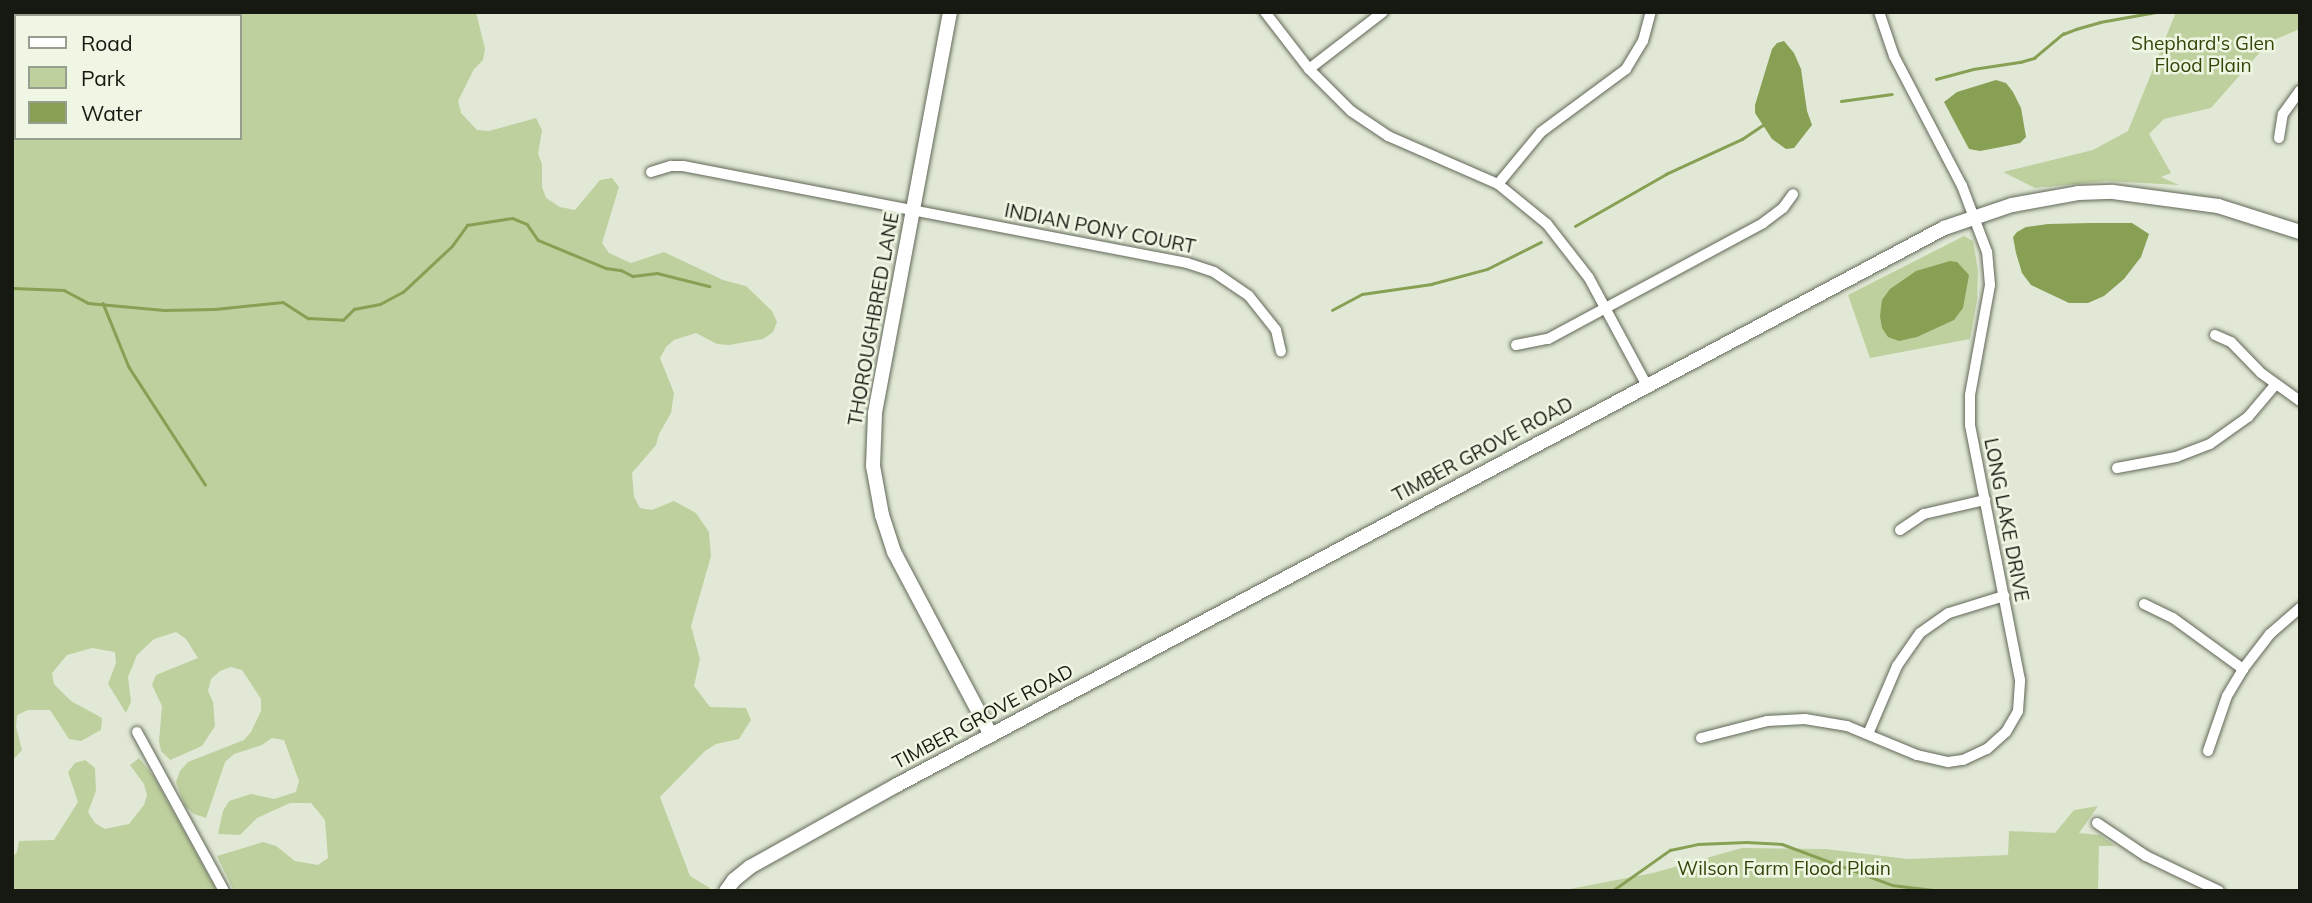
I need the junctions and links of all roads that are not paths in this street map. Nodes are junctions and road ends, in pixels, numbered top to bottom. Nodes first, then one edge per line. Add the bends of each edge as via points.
1 (950, 12) edge
2 (1265, 12) edge
3 (1383, 12) edge
4 (1651, 12) edge
5 (1879, 12) edge
6 (1309, 69) junction
7 (2300, 91) edge
8 (2278, 138) dead end
9 (651, 172) dead end
10 (1498, 184) junction
11 (1793, 194) dead end
12 (913, 210) junction
13 (1975, 216) junction
14 (2300, 232) edge
15 (1605, 308) junction
16 (2215, 335) dead end
17 (1516, 345) dead end
18 (1281, 351) dead end
19 (1646, 384) junction
20 (2275, 385) junction
21 (2300, 401) edge
22 (2117, 468) dead end
23 (1984, 500) junction
24 (1900, 530) dead end
25 (2004, 596) junction
26 (2144, 604) dead end
27 (2300, 608) edge
28 (2242, 669) junction
29 (137, 732) dead end
30 (1868, 734) junction
31 (991, 735) junction
32 (1702, 738) dead end
33 (2208, 751) dead end
34 (2097, 823) dead end
35 (224, 891) edge
36 (726, 891) edge
37 (2219, 891) edge

1 - 12 street, THOROUGHBRED LANE
2 - 6 street
3 - 6 street
4 - 10 street via 1643,41 1626,69 1541,132
5 - 13 street, LONG LAKE DRIVE via 1894,56
6 - 10 street via 1338,101 1375,128
7 - 8 street via 2283,114
9 - 12 street, INDIAN PONY COURT via 684,166
10 - 15 street via 1559,237
11 - 15 street via 1763,223
12 - 18 street, INDIAN PONY COURT via 1201,267 1232,283 1260,307 1276,330
12 - 31 street, THOROUGHBRED LANE via 874,414 876,488 894,552
13 - 14 street, TIMBER GROVE ROAD via 2043,198 2113,192 2218,206
13 - 19 street, TIMBER GROVE ROAD via 1916,241
13 - 23 street, LONG LAKE DRIVE via 1987,252 1990,285 1969,406
15 - 17 street via 1548,339
15 - 19 street
16 - 20 street via 2231,342
19 - 31 street, TIMBER GROVE ROAD
20 - 21 street
20 - 22 street via 2248,417 2210,444 2176,457
23 - 24 street via 1924,514
23 - 25 street, LONG LAKE DRIVE
25 - 30 street via 1948,612 1920,634 1898,666
25 - 30 street, LONG LAKE DRIVE via 2021,692 2018,711 1998,741 1976,755 1948,762 1917,755
26 - 28 street via 2173,618
27 - 28 street via 2270,634
28 - 33 street via 2227,696
29 - 35 street
30 - 32 street, LONG LAKE DRIVE via 1827,722 1786,719
31 - 36 street, TIMBER GROVE ROAD via 768,857 738,876
34 - 37 street via 2146,856

